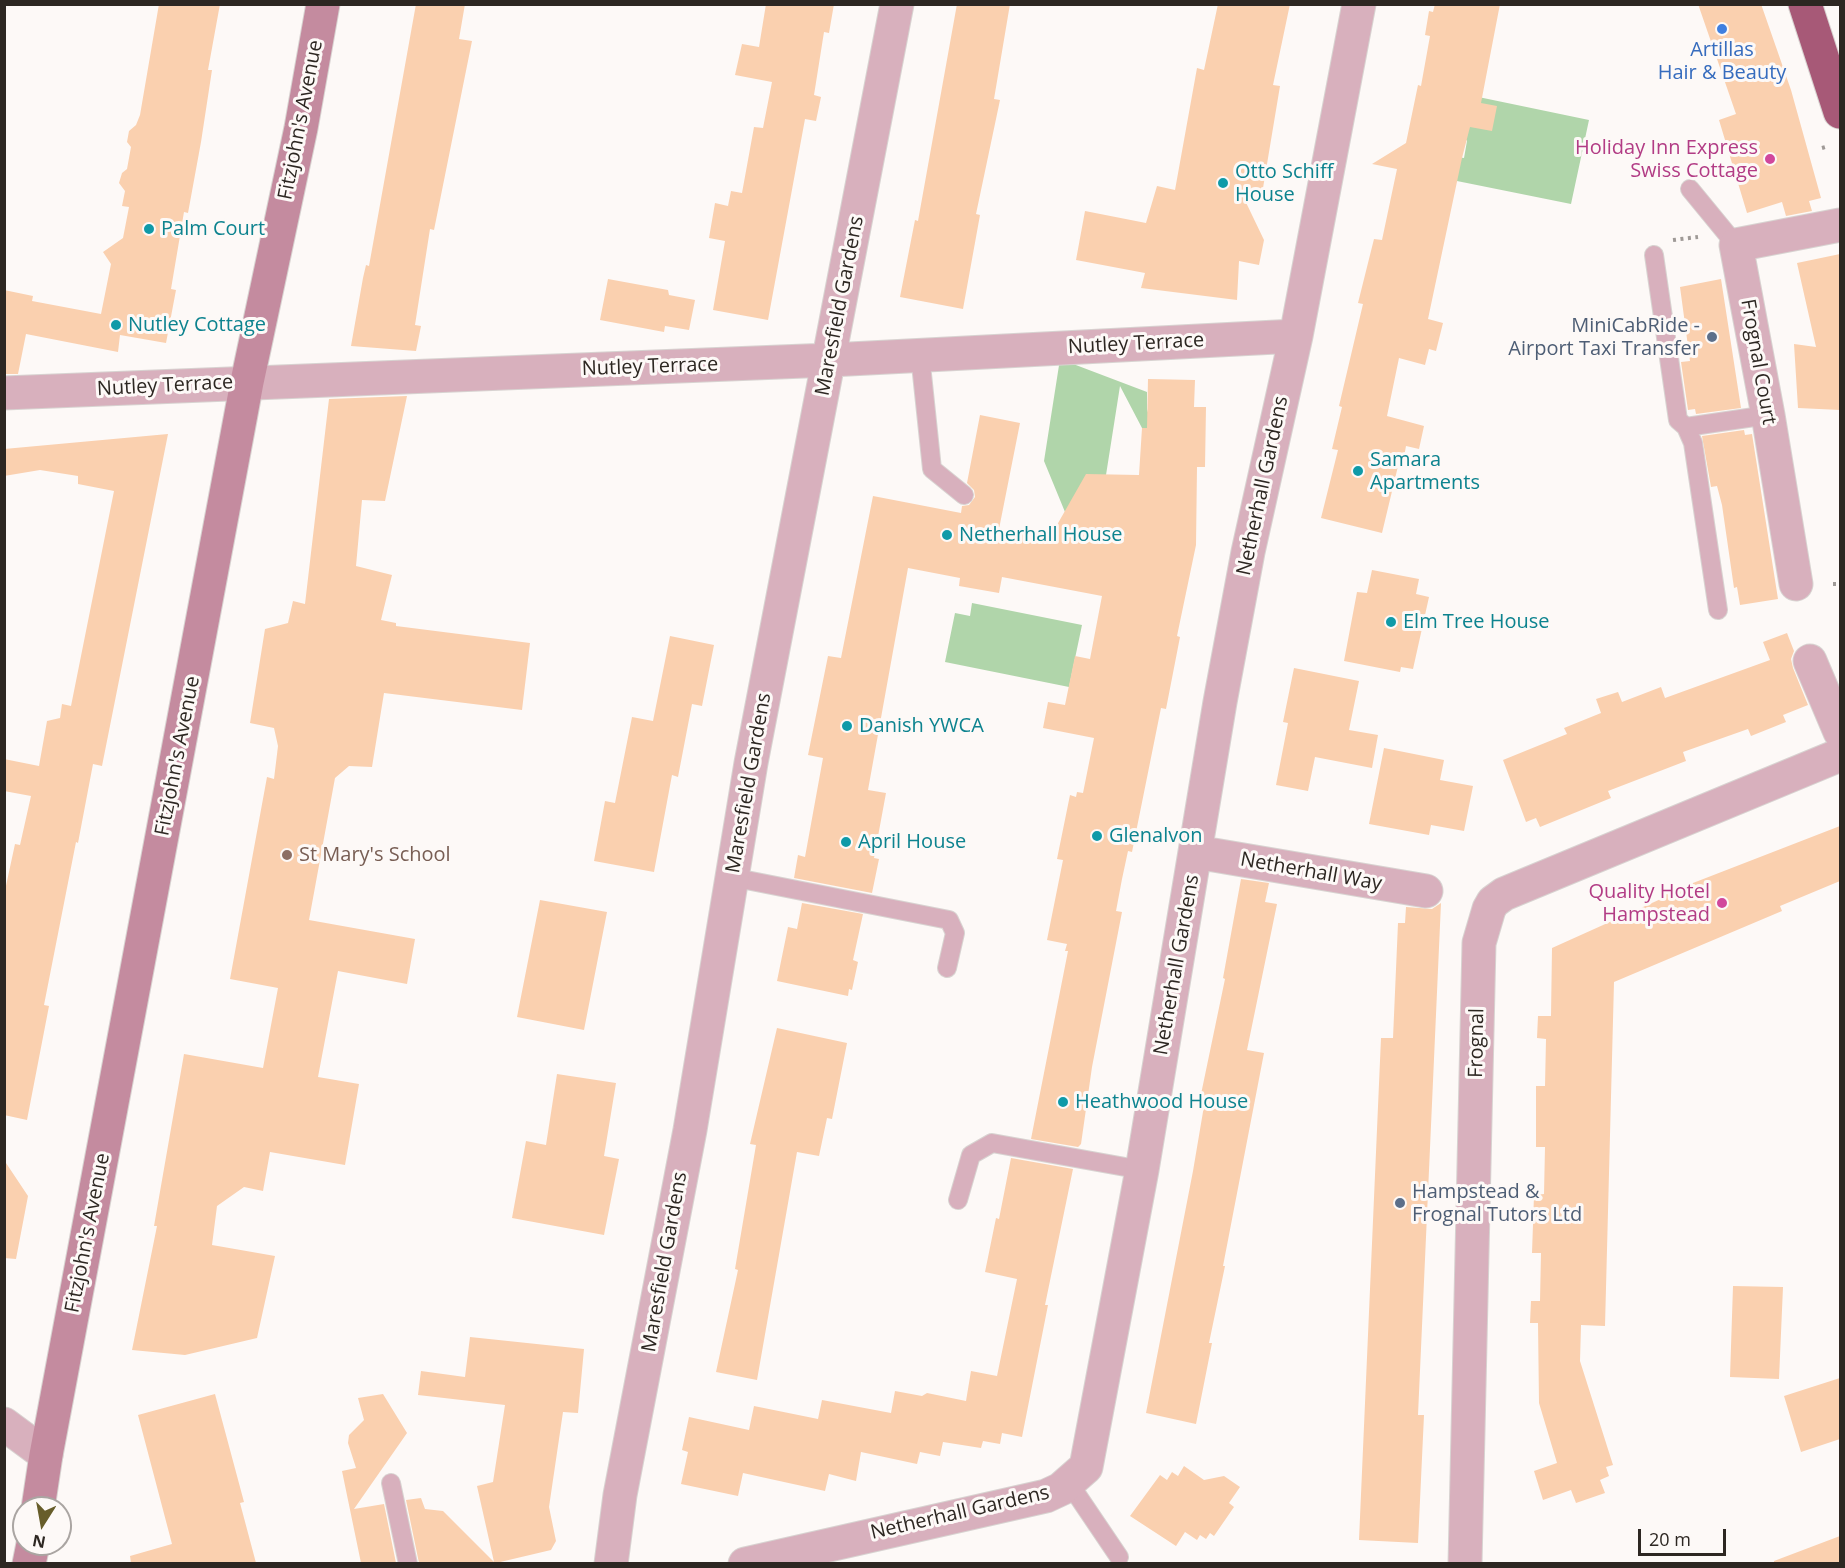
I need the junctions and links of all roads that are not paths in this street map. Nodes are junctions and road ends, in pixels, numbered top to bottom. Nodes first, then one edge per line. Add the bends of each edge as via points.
1 (323, 4) edge
2 (897, 4) edge
3 (1359, 4) edge
4 (1805, 4) edge
5 (1840, 112) edge
6 (1690, 189) dead end
7 (1840, 225) edge
8 (1736, 245) junction
9 (1654, 255) dead end
10 (1296, 336) junction
11 (920, 355) junction
12 (830, 360) junction
13 (247, 382) junction
14 (4, 393) edge
15 (1768, 415) junction
16 (1686, 427) junction
17 (964, 495) dead end
18 (1796, 584) dead end
19 (1718, 610) dead end
20 (1810, 661) dead end
21 (1839, 754) edge
22 (1196, 852) junction
23 (731, 877) junction
24 (1426, 891) dead end
25 (947, 968) dead end
26 (1142, 1170) junction
27 (958, 1200) dead end
28 (4, 1424) edge
29 (46, 1455) junction
30 (391, 1483) dead end
31 (1069, 1483) junction
32 (40, 1496) edge
33 (1119, 1557) dead end
34 (408, 1563) edge
35 (610, 1563) edge
36 (744, 1563) edge
37 (1465, 1563) edge

1 - 13 main road, Fitzjohn's Avenue
2 - 12 street, Maresfield Gardens
3 - 10 street, Netherhall Gardens
4 - 5 highway
6 - 8 lane
7 - 8 street
8 - 15 street, Frognal Court
9 - 16 lane via 1678,420
10 - 11 street, Nutley Terrace
10 - 22 street, Netherhall Gardens via 1246,564
11 - 12 street, Nutley Terrace
11 - 17 lane via 932,469
12 - 13 street, Nutley Terrace
12 - 23 street, Maresfield Gardens
13 - 14 street, Nutley Terrace
13 - 29 main road, Fitzjohn's Avenue
15 - 16 lane
15 - 18 street, Frognal Court
16 - 19 lane via 1693,443
20 - 21 street
21 - 37 street, Frognal via 1504,894 1489,909 1479,943
22 - 24 street, Netherhall Way
22 - 26 street, Netherhall Gardens
23 - 25 lane via 949,920 955,933
23 - 35 street, Maresfield Gardens via 690,1130
26 - 27 lane via 992,1143 971,1155
26 - 31 street, Netherhall Gardens via 1088,1459 1086,1467
28 - 29 street
29 - 32 main road, Fitzjohn's Avenue
30 - 34 lane
31 - 33 lane
31 - 36 street, Netherhall Gardens via 1046,1496

